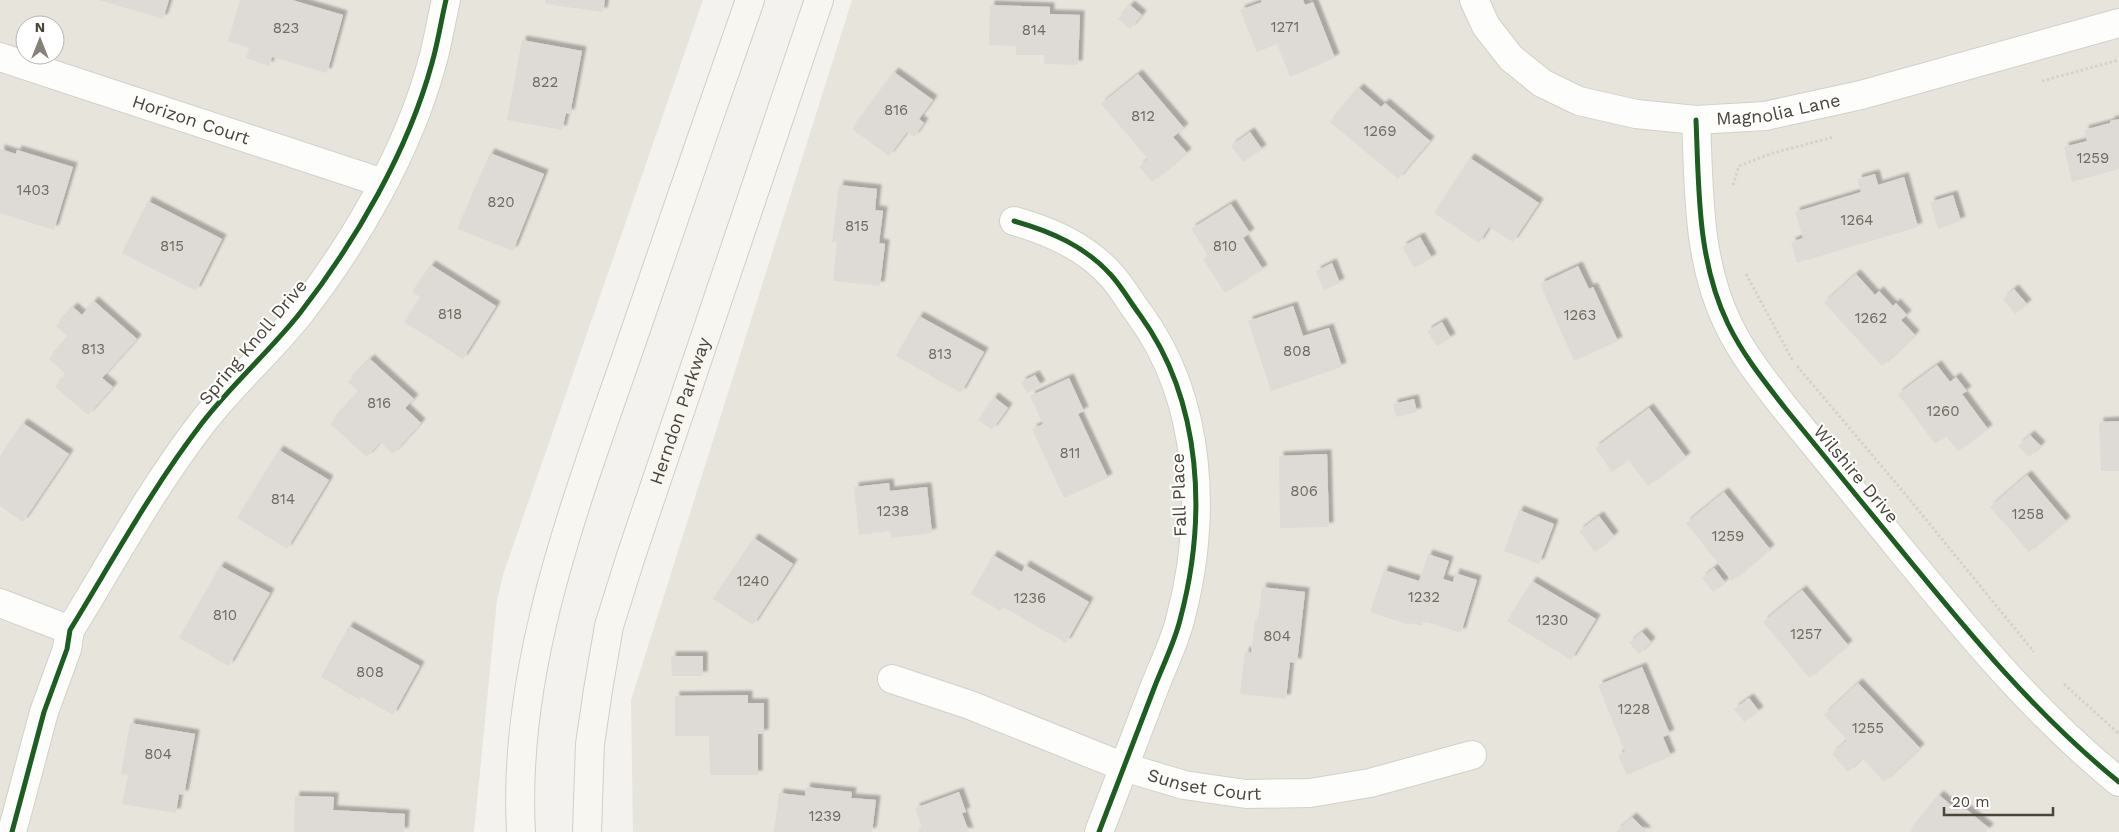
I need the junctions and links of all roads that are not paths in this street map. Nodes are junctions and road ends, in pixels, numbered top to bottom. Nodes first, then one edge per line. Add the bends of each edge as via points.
1 (446, 0) edge
2 (750, 0) edge
3 (819, 0) edge
4 (1474, 0) edge
5 (2119, 23) edge
6 (0, 57) edge
7 (1696, 120) junction
8 (383, 184) junction
9 (1014, 221) dead end
10 (0, 603) edge
11 (70, 630) junction
12 (892, 678) dead end
13 (1472, 755) dead end
14 (1124, 768) junction
15 (2119, 782) edge
16 (12, 832) edge
17 (521, 832) edge
18 (587, 832) edge
19 (1099, 832) edge

1 - 8 street, Spring Knoll Drive via 415,114
2 - 17 main road via 597,441 556,573 529,686 522,762
3 - 18 main road, Herndon Parkway via 609,626 590,744
4 - 7 street, Magnolia Lane via 1486,26 1511,58 1542,83 1579,101 1636,114
5 - 7 street, Magnolia Lane via 1861,95 1765,116
6 - 8 street, Horizon Court
7 - 15 street, Wilshire Drive via 1700,221 1710,275 1727,324 1751,365 2009,680 2083,753
8 - 11 street, Spring Knoll Drive via 343,253 299,314 203,422 154,490
9 - 14 street, Fall Place via 1044,229 1080,248 1111,275 1151,331 1171,371 1185,412 1193,455 1196,500 1194,560 1180,622
10 - 11 street
11 - 16 street, Spring Knoll Drive
12 - 14 street, Sunset Court via 970,705
13 - 14 street, Sunset Court via 1370,783 1310,793 1246,794 1184,786
14 - 19 street, Fall Place

